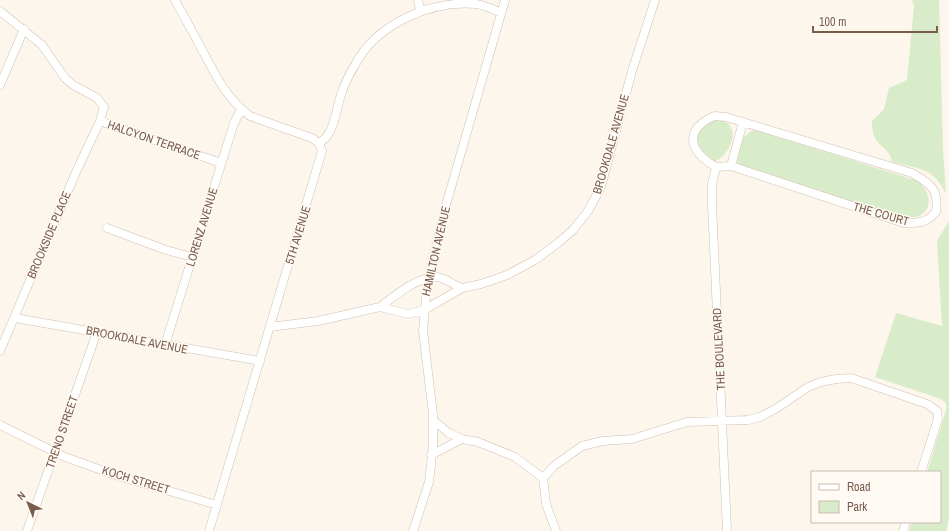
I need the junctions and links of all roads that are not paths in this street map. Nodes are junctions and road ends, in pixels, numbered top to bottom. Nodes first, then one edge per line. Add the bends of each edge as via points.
1 (175, 0) edge
2 (418, 0) edge
3 (505, 0) edge
4 (655, 0) edge
5 (464, 1) edge
6 (420, 10) junction
7 (0, 11) edge
8 (501, 14) junction
9 (24, 29) junction
10 (0, 85) edge
11 (241, 110) junction
12 (100, 121) junction
13 (743, 122) junction
14 (318, 143) junction
15 (221, 163) junction
16 (731, 166) junction
17 (716, 167) junction
18 (107, 228) dead end
19 (192, 256) junction
20 (428, 277) junction
21 (462, 288) junction
22 (380, 307) junction
23 (424, 310) junction
24 (15, 318) junction
25 (270, 327) junction
26 (97, 332) junction
27 (165, 345) junction
28 (0, 350) edge
29 (260, 361) junction
30 (433, 420) junction
31 (722, 420) junction
32 (0, 425) edge
33 (462, 439) junction
34 (55, 452) junction
35 (431, 455) junction
36 (921, 471) edge
37 (543, 478) junction
38 (217, 505) junction
39 (28, 531) edge
40 (210, 531) edge
41 (413, 531) edge
42 (556, 531) edge
43 (728, 531) edge

1 - 11 street via 216,76 228,96
2 - 6 street
3 - 8 street, HAMILTON AVENUE
4 - 21 street, BROOKDALE AVENUE via 632,70 601,187 588,210 572,230 535,260 507,275
5 - 6 street
5 - 8 street via 485,6
6 - 14 street via 390,27 360,56 342,92 330,133
7 - 9 street, HALCYON TERRACE
8 - 20 street, HAMILTON AVENUE
9 - 10 street
9 - 12 street, HALCYON TERRACE via 42,45 65,78 102,102 104,111
11 - 14 street
11 - 15 street, LORENZ AVENUE
12 - 15 street, HALCYON TERRACE
12 - 24 street, BROOKSIDE PLACE via 58,211
13 - 16 street
13 - 16 street, THE COURT via 912,173 933,187 938,201 936,212 926,221 904,223
13 - 17 street, THE COURT via 714,116 694,129 694,148 705,161
14 - 25 street, 5TH AVENUE via 322,159
15 - 19 street, LORENZ AVENUE
16 - 17 street, THE COURT
17 - 31 street, THE BOULEVARD via 712,184 712,204
18 - 19 street via 166,250
19 - 27 street, LORENZ AVENUE
20 - 21 street via 444,279
20 - 22 street, BROOKDALE AVENUE
20 - 23 street, HAMILTON AVENUE
21 - 23 street, BROOKDALE AVENUE
22 - 23 street, BROOKDALE AVENUE via 408,314
22 - 25 street, BROOKDALE AVENUE via 318,322
23 - 30 street, HAMILTON AVENUE via 424,355
24 - 26 street, BROOKDALE AVENUE
24 - 28 street, BROOKSIDE PLACE
25 - 29 street, 5TH AVENUE
26 - 27 street, BROOKDALE AVENUE
26 - 34 street, TRENO STREET
27 - 29 street, BROOKDALE AVENUE
29 - 38 street, 5TH AVENUE
30 - 33 street via 449,433
30 - 35 street, HAMILTON AVENUE
31 - 36 street via 748,420 760,417 808,388 836,379 851,378 934,408 938,419
31 - 37 street via 687,422 632,439 603,441 582,446 554,466
31 - 43 street, THE BOULEVARD
32 - 34 street, KOCH STREET
33 - 35 street
33 - 37 street via 478,442 516,457
34 - 38 street, KOCH STREET via 118,476
34 - 39 street, TRENO STREET
35 - 41 street, HAMILTON AVENUE via 429,482
37 - 42 street via 546,504
38 - 40 street, 5TH AVENUE

